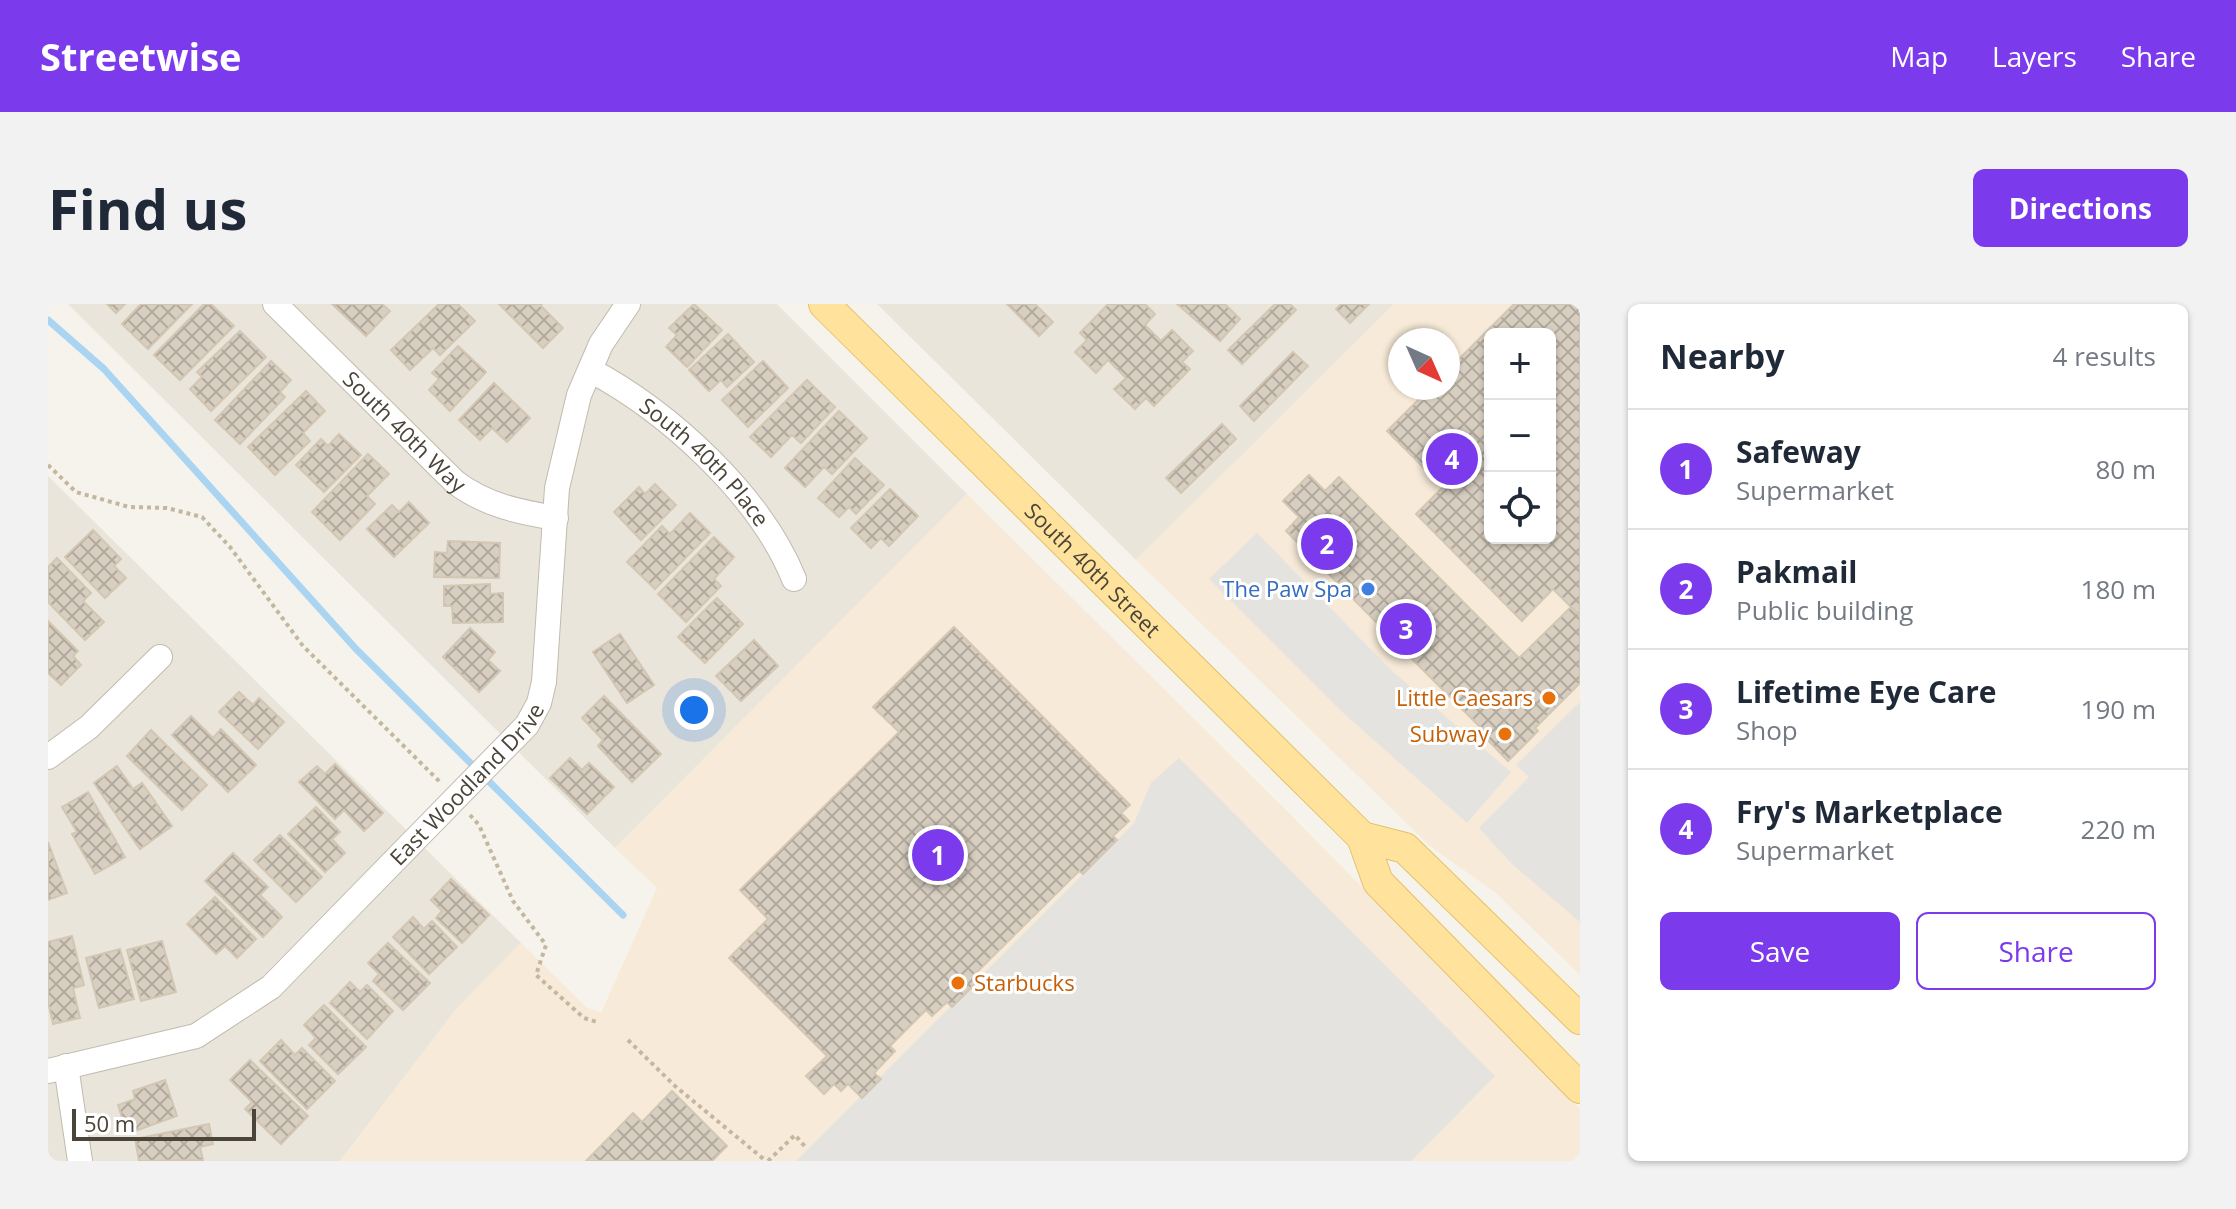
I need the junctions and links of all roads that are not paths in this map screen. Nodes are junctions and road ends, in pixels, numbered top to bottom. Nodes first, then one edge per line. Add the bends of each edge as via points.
1 (275, 304) edge
2 (628, 304) edge
3 (824, 304) edge
4 (590, 370) junction
5 (556, 518) junction
6 (794, 579) dead end
7 (160, 657) dead end
8 (48, 757) edge
9 (1362, 837) junction
10 (1580, 1019) edge
11 (57, 1068) edge
12 (1580, 1088) edge
13 (80, 1161) edge

1 - 5 street, South 40th Way via 473,496
2 - 4 street, East Woodland Drive
3 - 9 main road, South 40th Street
4 - 5 street, East Woodland Drive via 557,488
4 - 6 street, South 40th Place via 660,414 756,510 779,542
5 - 11 street, East Woodland Drive via 548,650 539,703 497,759 271,987 247,1005 187,1039
7 - 8 street via 89,727
9 - 10 main road via 1405,848
9 - 12 main road, South 40th Street via 1378,882
11 - 13 street

